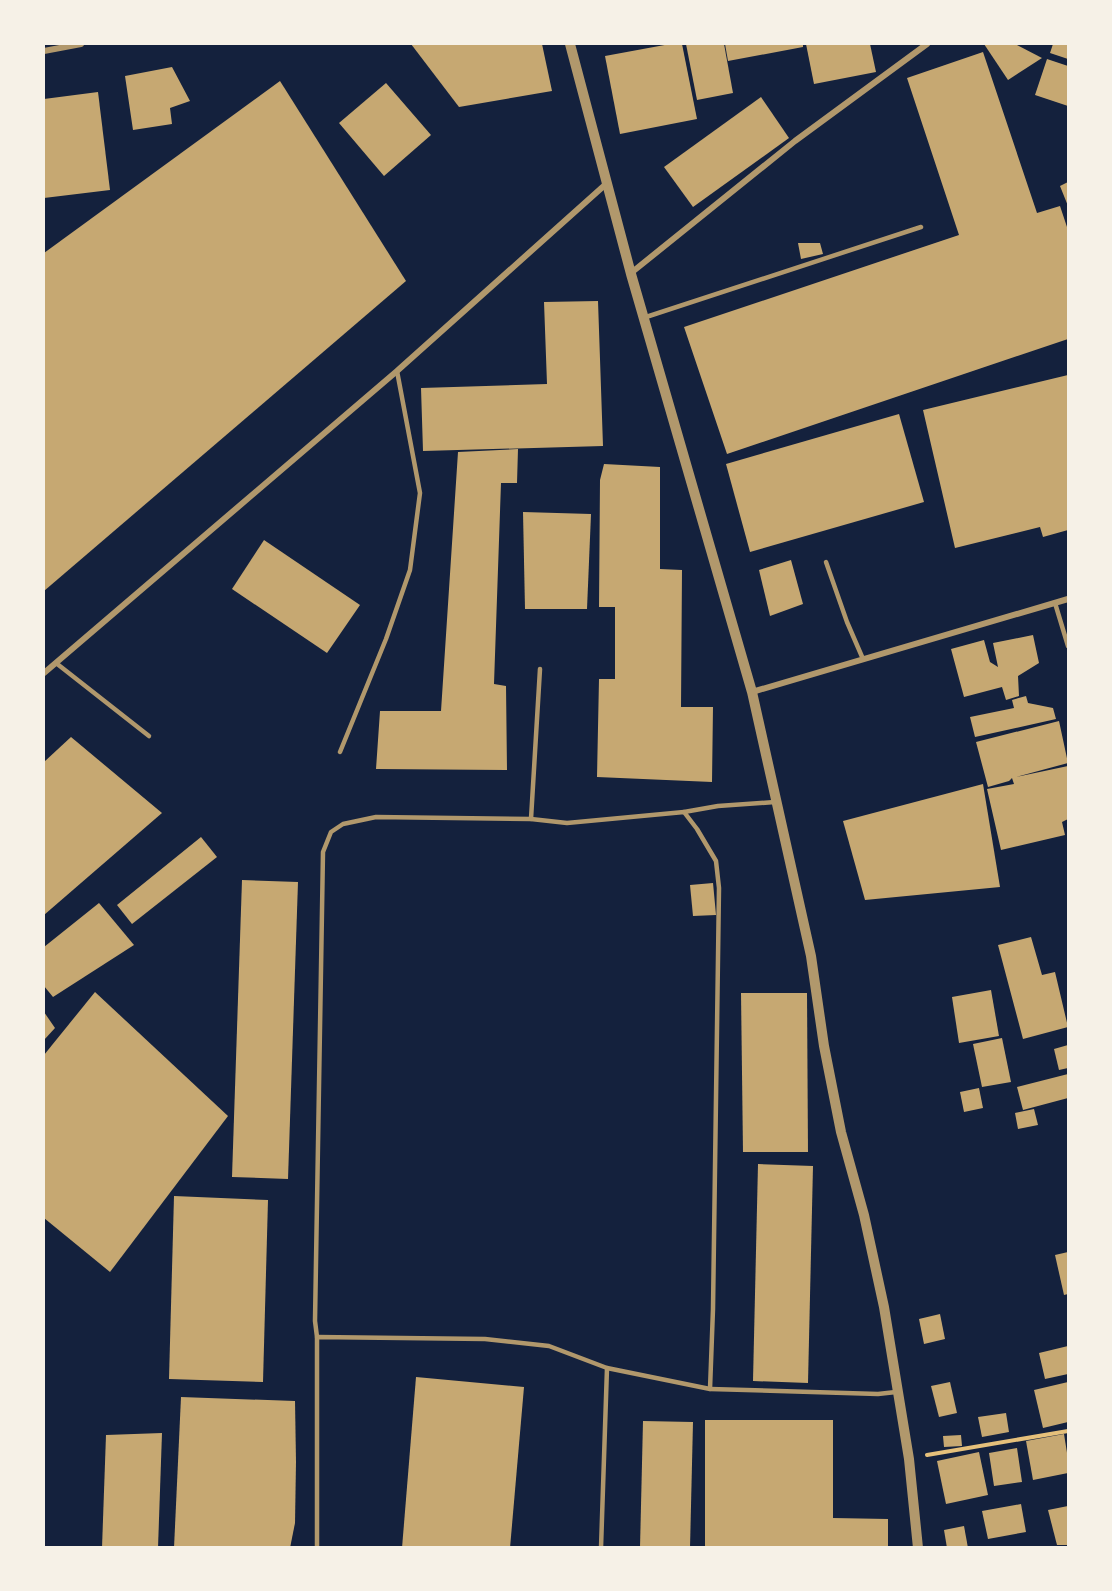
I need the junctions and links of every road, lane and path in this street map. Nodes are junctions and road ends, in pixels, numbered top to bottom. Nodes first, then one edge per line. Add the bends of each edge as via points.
1 (81, 44) edge
2 (570, 44) edge
3 (927, 44) edge
4 (44, 51) edge
5 (606, 184) junction
6 (921, 227) dead end
7 (630, 274) junction
8 (643, 318) junction
9 (397, 371) junction
10 (826, 562) dead end
11 (1068, 599) edge
12 (1055, 603) junction
13 (1068, 646) edge
14 (863, 659) junction
15 (56, 663) junction
16 (540, 669) dead end
17 (44, 672) edge
18 (752, 692) junction
19 (149, 736) dead end
20 (340, 752) dead end
21 (775, 802) junction
22 (684, 812) junction
23 (531, 819) junction
24 (317, 1337) junction
25 (606, 1368) junction
26 (710, 1389) junction
27 (899, 1392) junction
28 (1068, 1431) edge
29 (909, 1459) junction
30 (318, 1548) edge
31 (601, 1548) edge
32 (918, 1548) edge

1 - 4 street
2 - 5 street
3 - 7 street via 795,141
5 - 7 street
5 - 9 street
6 - 8 lane
7 - 8 street
8 - 18 street
9 - 15 street
9 - 20 lane via 420,494 410,570
10 - 14 lane
11 - 12 street
12 - 13 lane
12 - 14 street
14 - 18 street
15 - 17 street
15 - 19 lane
16 - 23 lane
18 - 21 street
21 - 22 lane
21 - 27 street via 811,956 841,1132 885,1307
22 - 23 lane via 567,823
22 - 26 lane via 716,861 719,888
23 - 24 lane via 376,817 342,824 331,832 323,852
24 - 25 lane via 506,1341 549,1346
24 - 30 lane
25 - 26 lane
25 - 31 lane
26 - 27 lane
27 - 29 street
28 - 29 path
29 - 32 street

